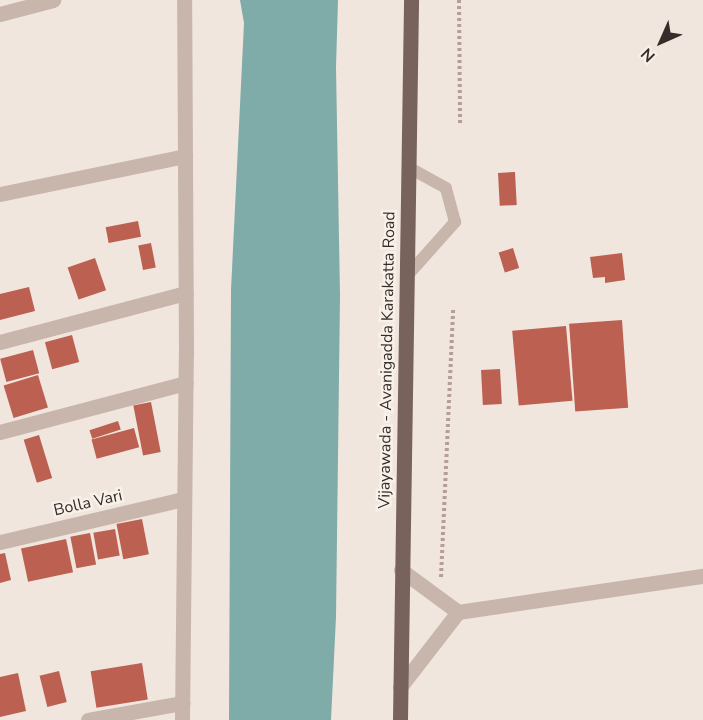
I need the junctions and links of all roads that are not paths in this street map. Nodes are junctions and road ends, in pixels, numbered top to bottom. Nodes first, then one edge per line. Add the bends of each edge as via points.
1 (53, 0) edge
2 (184, 0) edge
3 (411, 0) edge
4 (0, 14) edge
5 (185, 156) junction
6 (408, 167) junction
7 (0, 194) edge
8 (406, 277) junction
9 (186, 294) junction
10 (0, 342) edge
11 (186, 383) junction
12 (0, 432) edge
13 (184, 499) junction
14 (0, 542) edge
15 (401, 570) junction
16 (703, 576) edge
17 (458, 612) junction
18 (400, 687) junction
19 (182, 703) junction
20 (88, 720) edge
21 (182, 720) edge
22 (400, 720) edge

1 - 4 street
2 - 5 street
3 - 6 main road, Vijayawada - Avanigadda Karakatta Road
5 - 7 street
5 - 9 street
6 - 8 main road, Vijayawada - Avanigadda Karakatta Road
6 - 8 lane via 446,188 455,222
8 - 15 main road, Vijayawada - Avanigadda Karakatta Road
9 - 10 street
9 - 11 street
11 - 12 street
11 - 13 street
13 - 14 street, Bolla Vari
13 - 19 street
15 - 17 street
15 - 18 main road, Vijayawada - Avanigadda Karakatta Road
16 - 17 street
17 - 18 street
18 - 22 main road, Vijayawada - Avanigadda Karakatta Road
19 - 20 street
19 - 21 street

